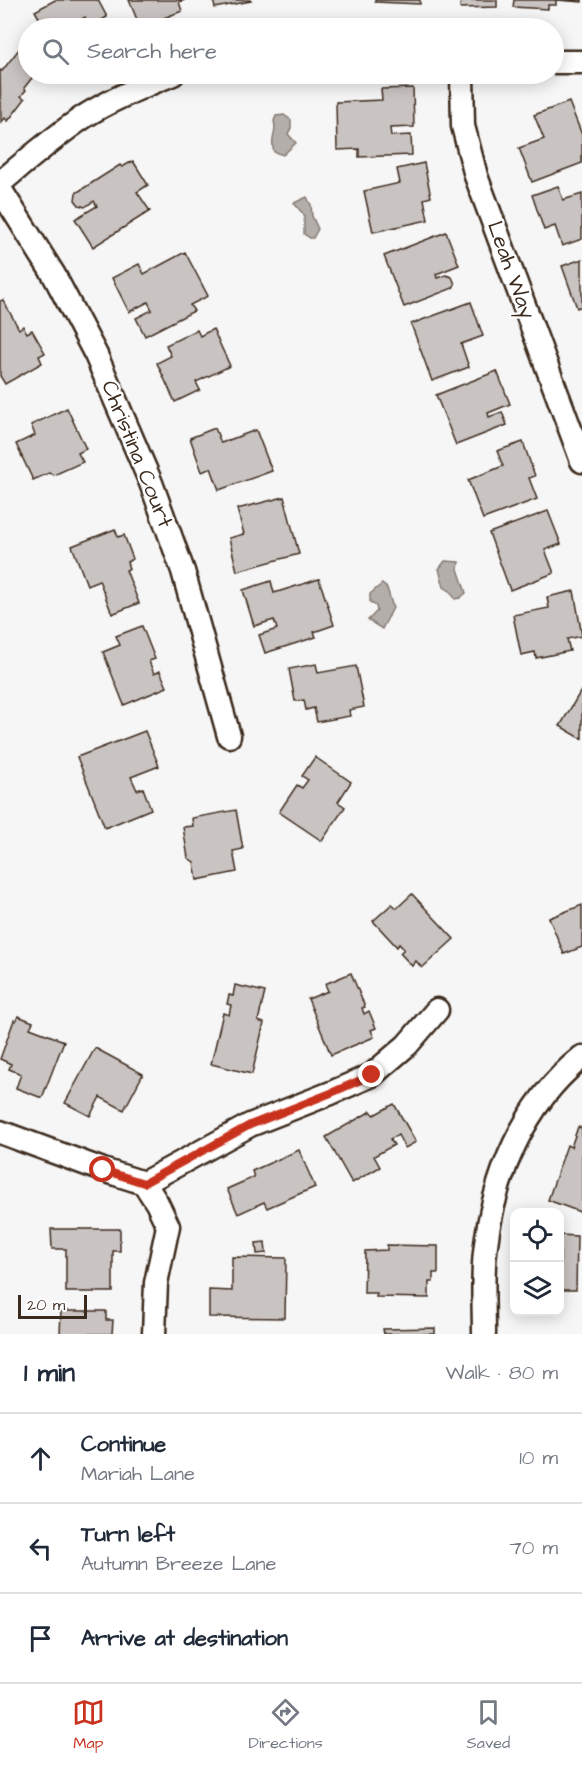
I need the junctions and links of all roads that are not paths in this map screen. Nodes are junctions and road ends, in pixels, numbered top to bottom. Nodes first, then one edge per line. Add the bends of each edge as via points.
1 (564, 62) edge
2 (582, 62) edge
3 (149, 84) edge
4 (462, 84) edge
5 (0, 183) edge
6 (0, 189) edge
7 (582, 461) edge
8 (230, 736) dead end
9 (437, 1010) dead end
10 (582, 1057) edge
11 (0, 1132) edge
12 (144, 1183) junction
13 (154, 1334) edge
14 (484, 1334) edge

1 - 2 street
3 - 5 street via 85,116
4 - 7 street, Leah Way via 463,126 476,176
6 - 8 street, Christina Court via 54,275 96,355 151,483 183,571
9 - 12 street via 407,1045 372,1075 250,1125
10 - 14 street via 549,1090 509,1153 493,1201 485,1254
11 - 12 street
12 - 13 street via 168,1226 156,1283

